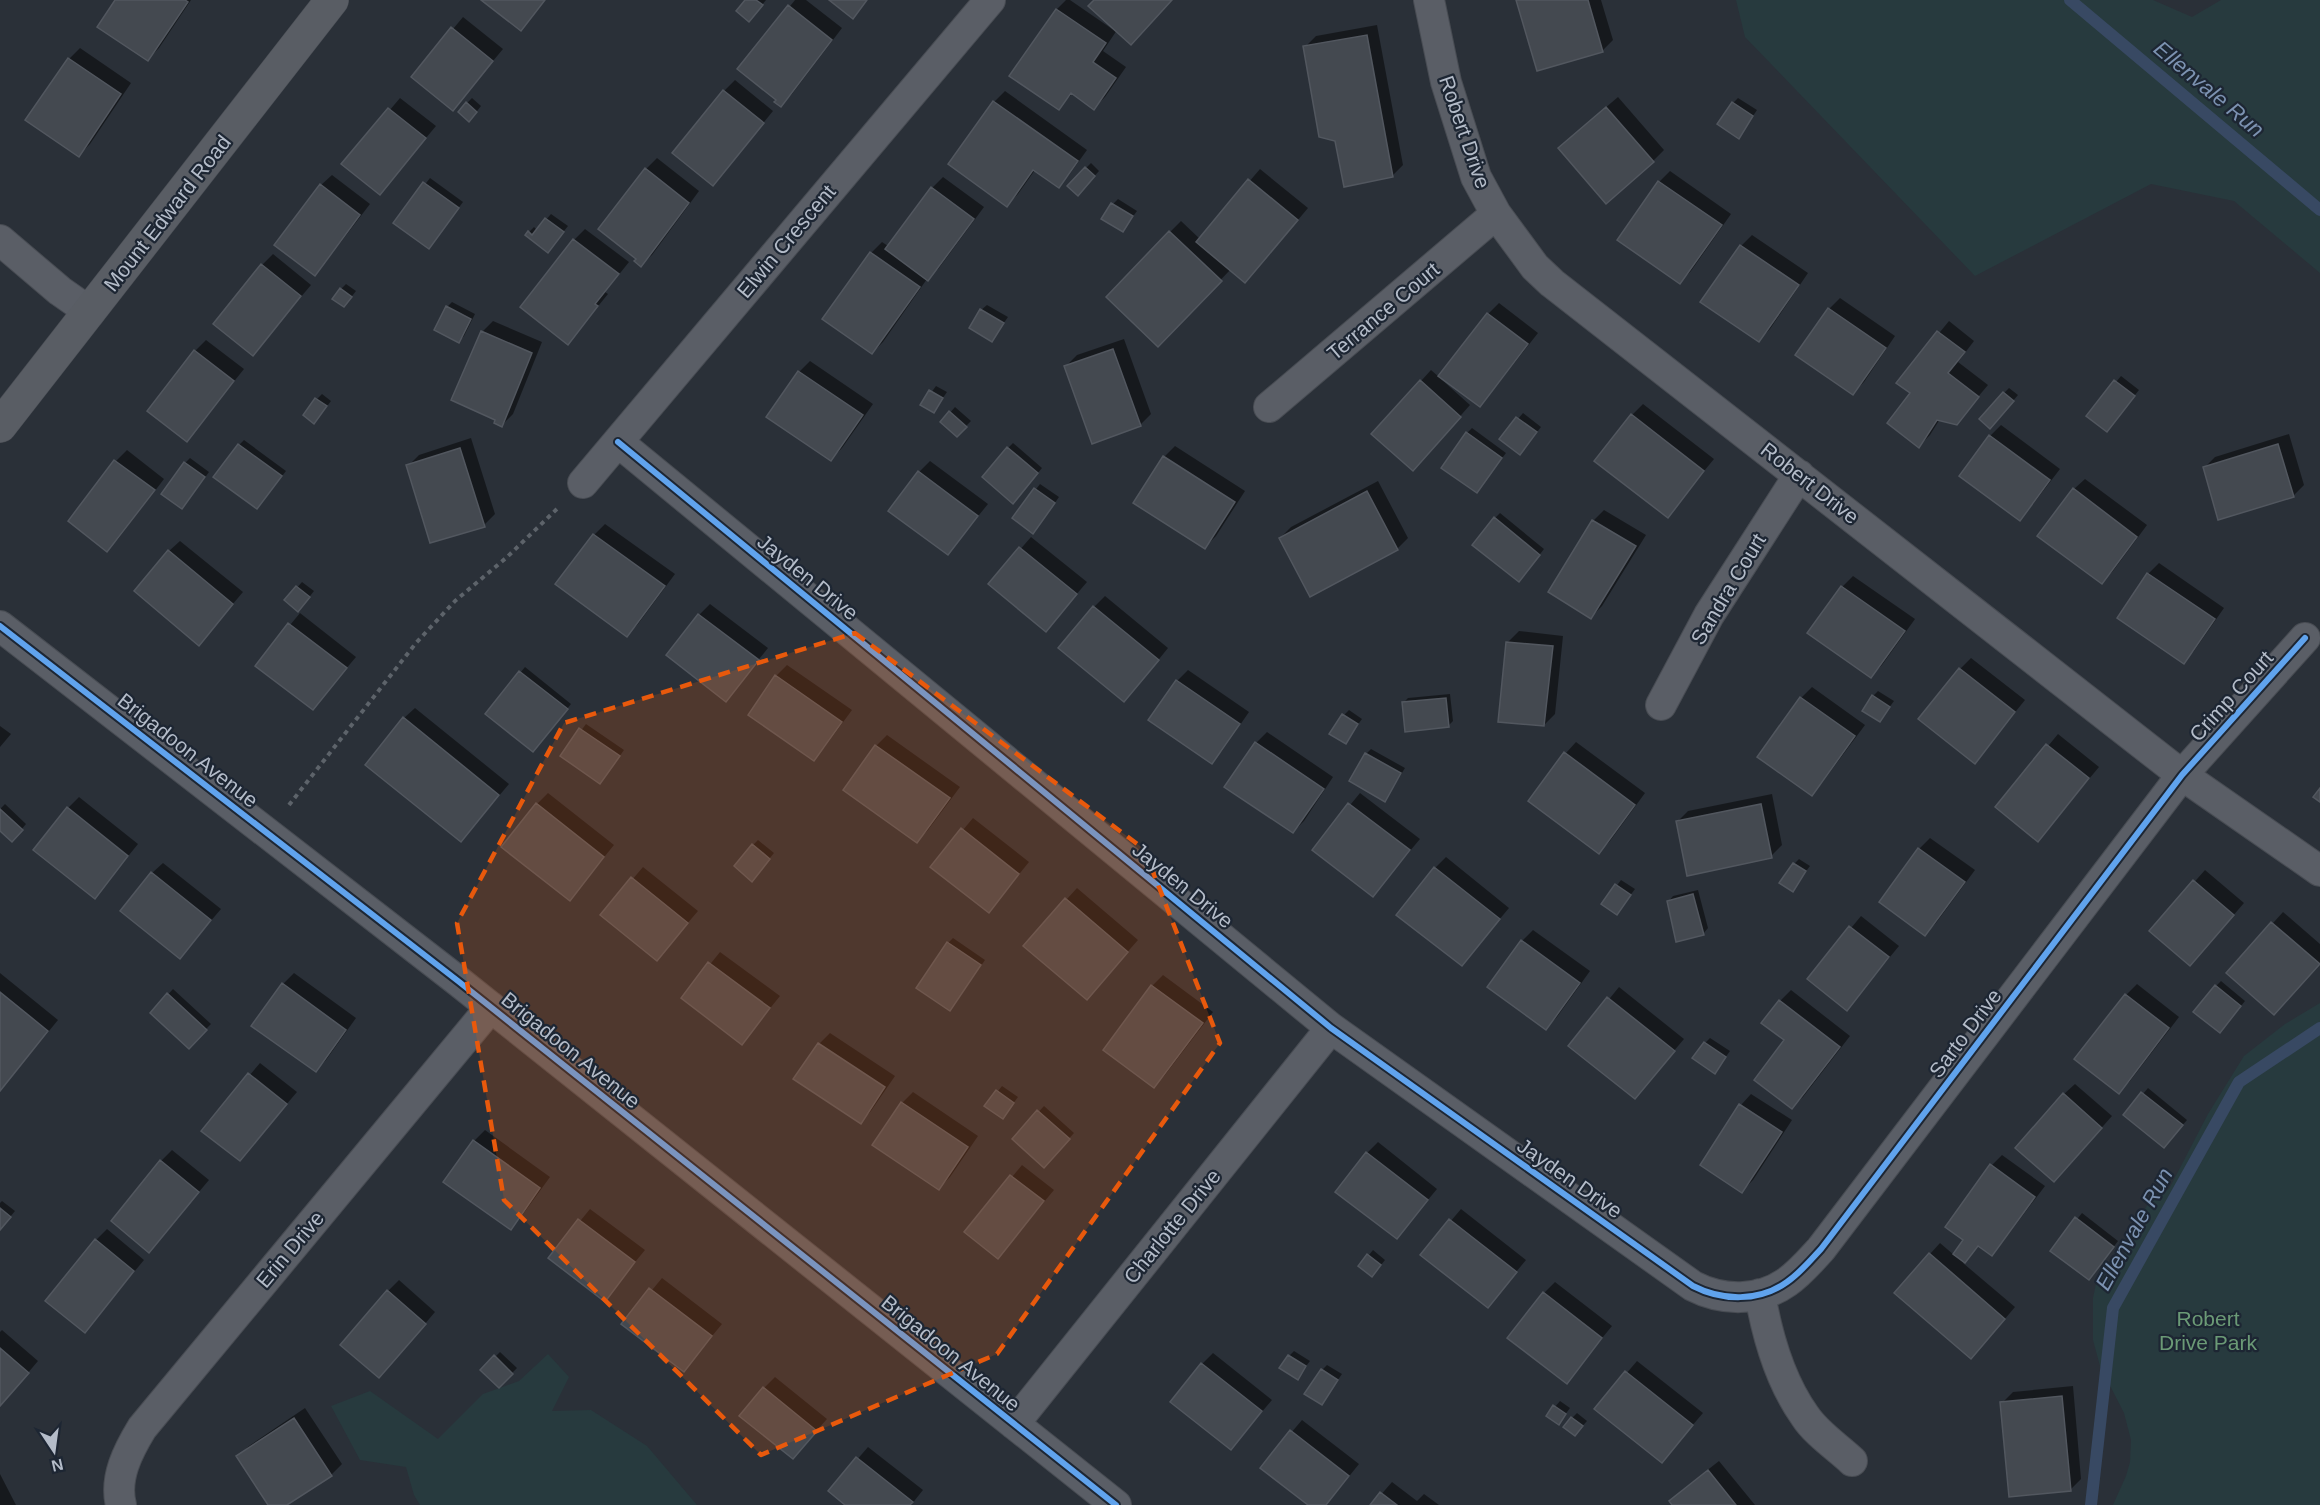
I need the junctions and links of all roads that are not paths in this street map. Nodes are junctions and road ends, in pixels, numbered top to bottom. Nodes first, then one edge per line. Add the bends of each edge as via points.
1 (332, 0) edge
2 (990, 0) edge
3 (1429, 0) edge
4 (1496, 214) junction
5 (0, 240) edge
6 (90, 312) junction
7 (1269, 407) dead end
8 (0, 426) edge
9 (618, 442) junction
10 (1799, 475) junction
11 (583, 483) road end
12 (0, 626) edge
13 (2305, 638) dead end
14 (1661, 705) dead end
15 (2182, 775) junction
16 (2320, 871) edge
17 (491, 1008) junction
18 (1331, 1028) junction
19 (1760, 1294) junction
20 (1014, 1424) junction
21 (1852, 1461) dead end
22 (122, 1505) edge
23 (1116, 1505) edge

1 - 6 street, Mount Edward Road
2 - 9 street, Elwin Crescent
3 - 4 street, Robert Drive via 1449,93 1476,177
4 - 7 street, Terrance Court
4 - 10 street, Robert Drive via 1535,267 1552,283
5 - 6 street
6 - 8 street, Mount Edward Road
9 - 11 street, Elwin Crescent
9 - 18 street, Jayden Drive
10 - 14 street, Sandra Court via 1709,615
10 - 15 street, Robert Drive
12 - 17 street, Brigadoon Avenue
13 - 15 street, Crimp Court
15 - 16 street, Robert Drive
15 - 19 street, Sarto Drive via 1821,1249 1787,1282
17 - 20 street, Brigadoon Avenue
17 - 22 street, Erin Drive via 142,1428 128,1451 121,1475
18 - 19 street, Jayden Drive via 1693,1286 1706,1293 1736,1298
18 - 20 street, Charlotte Drive
19 - 21 street via 1774,1351 1805,1417
20 - 23 street, Brigadoon Avenue

